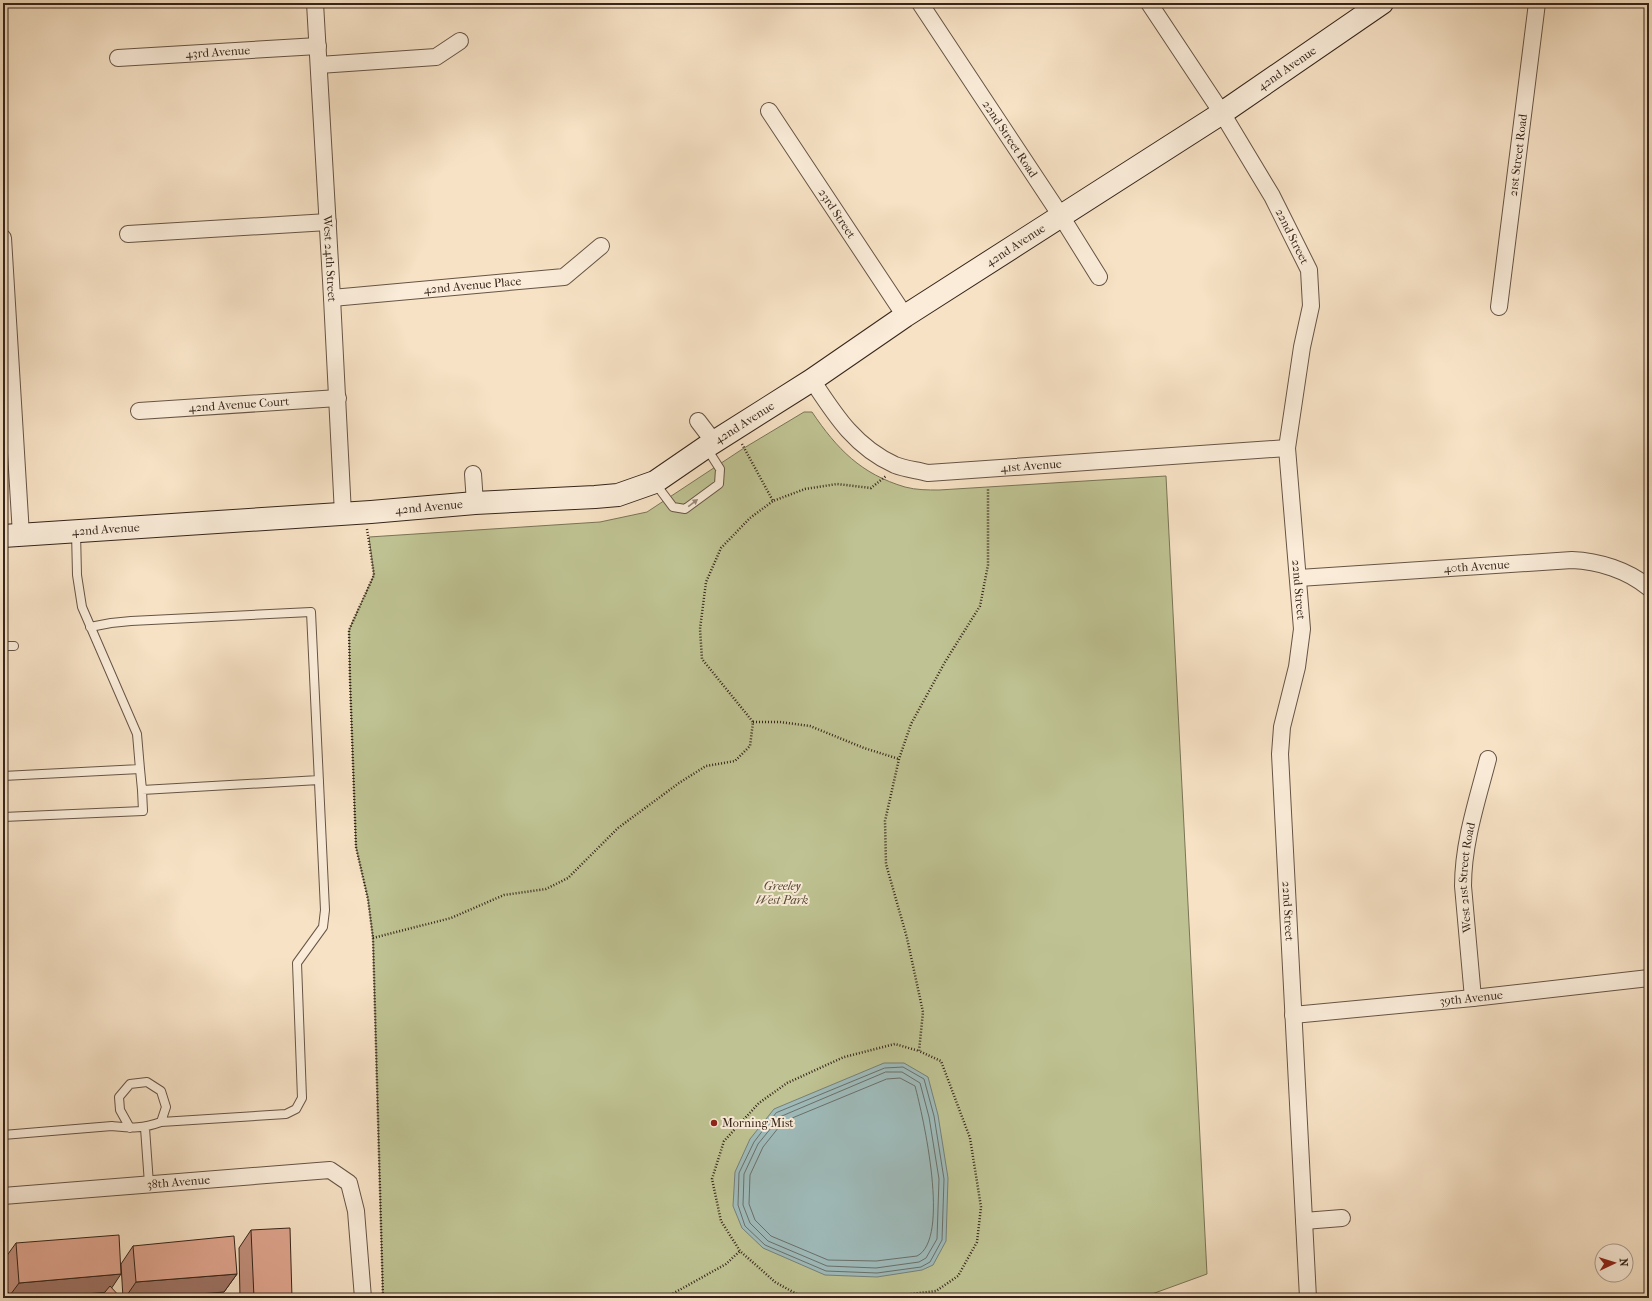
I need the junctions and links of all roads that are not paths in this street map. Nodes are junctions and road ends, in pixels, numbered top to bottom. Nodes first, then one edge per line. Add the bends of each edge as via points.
1 (315, 3) edge
2 (920, 3) edge
3 (1149, 3) edge
4 (1537, 3) edge
5 (1374, 5) edge
6 (460, 41) dead end
7 (318, 46) junction
8 (118, 58) dead end
9 (319, 65) junction
10 (769, 111) dead end
11 (1222, 113) junction
12 (1061, 216) junction
13 (328, 222) junction
14 (128, 234) dead end
15 (3, 238) edge
16 (601, 246) dead end
17 (1099, 277) dead end
18 (332, 298) junction
19 (1499, 307) dead end
20 (905, 316) junction
21 (812, 380) junction
22 (338, 398) junction
23 (139, 411) dead end
24 (698, 421) dead end
25 (710, 444) junction
26 (1287, 448) junction
27 (474, 474) dead end
28 (655, 482) junction
29 (475, 502) junction
30 (353, 513) junction
31 (76, 531) junction
32 (12, 535) edge
33 (1299, 578) junction
34 (1649, 588) edge
35 (90, 627) junction
36 (3, 646) edge
37 (14, 646) dead end
38 (1488, 759) dead end
39 (140, 769) junction
40 (3, 776) edge
41 (319, 780) junction
42 (142, 790) junction
43 (3, 817) edge
44 (1649, 978) edge
45 (1473, 998) junction
46 (1293, 1015) junction
47 (161, 1122) junction
48 (130, 1128) junction
49 (145, 1128) junction
50 (3, 1135) edge
51 (149, 1184) junction
52 (3, 1196) edge
53 (1342, 1218) dead end
54 (1304, 1221) junction
55 (363, 1298) edge
56 (1308, 1298) edge

1 - 7 street, West 24th Street
2 - 12 street, 22nd Street Road
3 - 11 street, 22nd Street
4 - 19 street, 21st Street Road
5 - 11 street, 42nd Avenue
6 - 9 street via 436,57
7 - 8 street, 43rd Avenue
7 - 9 street, West 24th Street
9 - 13 street, West 24th Street
10 - 20 street, 23rd Street
11 - 12 street, 42nd Avenue
11 - 26 street, 22nd Street via 1272,196 1309,270 1311,306 1302,347
12 - 17 street, 22nd Street Road
12 - 20 street, 42nd Avenue
13 - 14 street
13 - 18 street, West 24th Street
15 - 32 street
16 - 18 street, 42nd Avenue Place via 564,277
18 - 22 street, West 24th Street
20 - 21 street, 42nd Avenue
21 - 25 street, 42nd Avenue
21 - 26 street, 41st Avenue via 860,444 895,465 928,473
22 - 23 street, 42nd Avenue Court
22 - 30 street, West 24th Street
24 - 25 street
25 - 28 street, 42nd Avenue
28 -> 25 lane via 673,507 685,509 718,484 720,469
26 - 33 street, 22nd Street
27 - 29 street
28 - 29 street, 42nd Avenue via 618,495
29 - 30 street, 42nd Avenue
30 - 31 street, 42nd Avenue
31 - 32 street, 42nd Avenue
31 - 35 lane via 77,575 82,607
33 - 34 street, 40th Avenue via 1572,560 1592,561 1610,567 1643,582
33 - 46 street, 22nd Street via 1302,628 1297,667 1282,727 1280,754
35 - 39 lane via 137,734
35 - 41 lane via 111,622 311,612
36 - 37 lane
38 - 45 street, West 21st Street Road via 1469,832 1463,868
39 - 40 lane
39 - 42 lane
41 - 42 lane
41 - 47 lane via 325,910 323,927 297,963 302,1098 296,1109 286,1114
42 - 43 lane via 143,811
44 - 45 street, 39th Avenue
45 - 46 street, 39th Avenue
46 - 54 street, 22nd Street
47 - 48 lane via 166,1107 161,1091 147,1082 130,1084 119,1097 120,1110
47 - 49 lane
48 - 49 lane
48 - 50 lane via 112,1126
49 - 51 lane
51 - 52 street, 38th Avenue
51 - 55 street, 38th Avenue via 330,1170 349,1183 356,1211
53 - 54 street
54 - 56 street, 22nd Street

